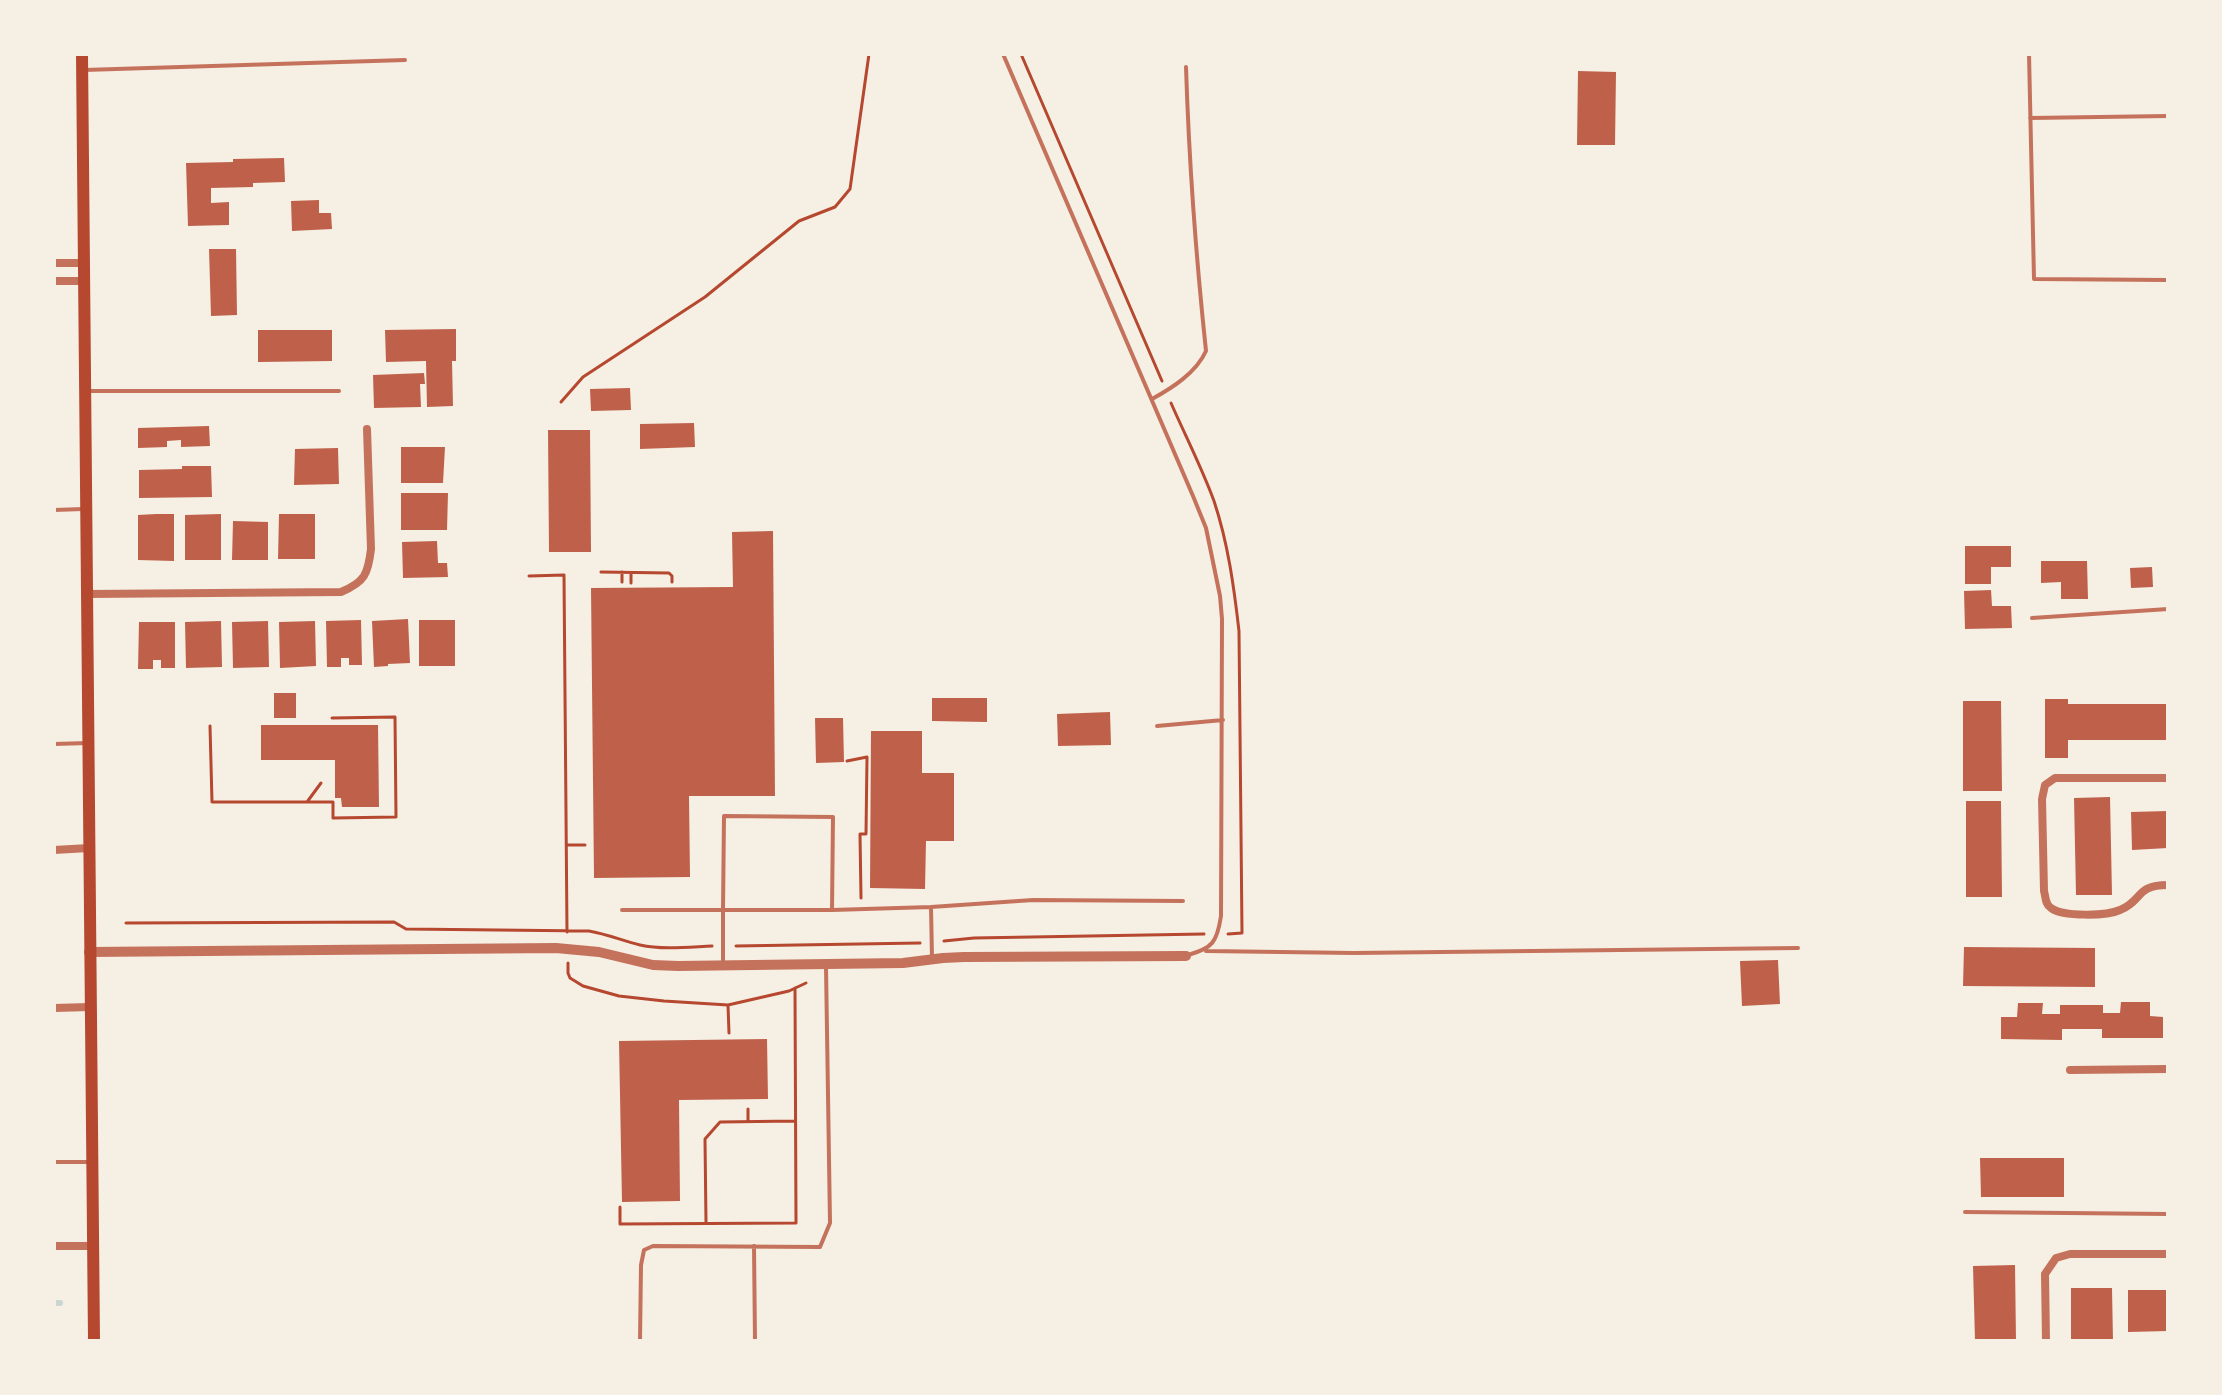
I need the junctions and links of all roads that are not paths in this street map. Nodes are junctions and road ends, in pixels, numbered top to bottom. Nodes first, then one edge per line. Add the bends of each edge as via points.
1 (82, 54) edge
2 (1003, 54) edge
3 (2029, 54) edge
4 (405, 60) dead end
5 (1186, 67) dead end
6 (82, 70) junction
7 (2168, 116) edge
8 (2030, 118) junction
9 (54, 263) edge
10 (84, 263) junction
11 (2168, 280) edge
12 (54, 281) edge
13 (84, 281) junction
14 (85, 391) junction
15 (339, 391) dead end
16 (1152, 399) junction
17 (367, 429) dead end
18 (86, 509) junction
19 (54, 510) edge
20 (87, 594) junction
21 (2168, 609) edge
22 (2032, 618) dead end
23 (1223, 720) junction
24 (1157, 726) dead end
25 (88, 743) junction
26 (54, 744) edge
27 (2168, 778) edge
28 (89, 848) junction
29 (54, 850) edge
30 (2168, 885) edge
31 (1183, 901) dead end
32 (931, 907) junction
33 (622, 910) dead end
34 (723, 910) junction
35 (832, 910) junction
36 (1798, 948) dead end
37 (1203, 951) junction
38 (89, 952) junction
39 (1186, 956) joint
40 (932, 959) junction
41 (826, 964) junction
42 (723, 965) junction
43 (90, 1007) junction
44 (54, 1008) edge
45 (2168, 1069) edge
46 (2070, 1070) dead end
47 (54, 1162) edge
48 (92, 1162) junction
49 (1965, 1212) dead end
50 (2168, 1214) edge
51 (54, 1246) edge
52 (93, 1246) junction
53 (754, 1246) junction
54 (2168, 1254) edge
55 (94, 1341) edge
56 (640, 1341) edge
57 (755, 1341) edge
58 (2046, 1341) edge

1 - 6 main road
2 - 16 lane
3 - 8 lane
4 - 6 lane
5 - 16 lane via 1206,351 1194,370
6 - 10 main road
7 - 8 lane
8 - 11 lane via 2034,279
9 - 10 street
10 - 13 main road
12 - 13 street
13 - 14 main road
14 - 15 lane
14 - 18 main road
16 - 23 lane via 1206,528 1220,596
17 - 20 street via 371,549 369,569 355,587 341,592
18 - 19 lane
18 - 20 main road
20 - 25 main road
21 - 22 lane
23 - 24 lane
23 - 37 lane via 1222,903 1219,934
25 - 26 lane
25 - 28 main road
27 - 30 street via 2055,778 2045,785 2042,799 2044,891 2053,910 2110,914 2124,909 2146,888
28 - 29 street
28 - 38 main road
31 - 32 lane via 1033,900
32 - 35 lane
32 - 40 lane
33 - 34 lane
34 - 35 lane
34 - 35 lane via 724,816 833,817
34 - 42 lane
36 - 37 lane
37 - 39 lane
38 - 42 street via 568,949 653,965
38 - 43 main road
39 - 40 street
40 - 41 street
41 - 42 street
41 - 53 lane via 830,1223 820,1247
43 - 44 street
43 - 48 main road
45 - 46 street
47 - 48 lane
48 - 52 main road
49 - 50 lane
51 - 52 street
52 - 55 main road
53 - 56 lane via 644,1250
53 - 57 lane
54 - 58 street via 2056,1258 2045,1274

